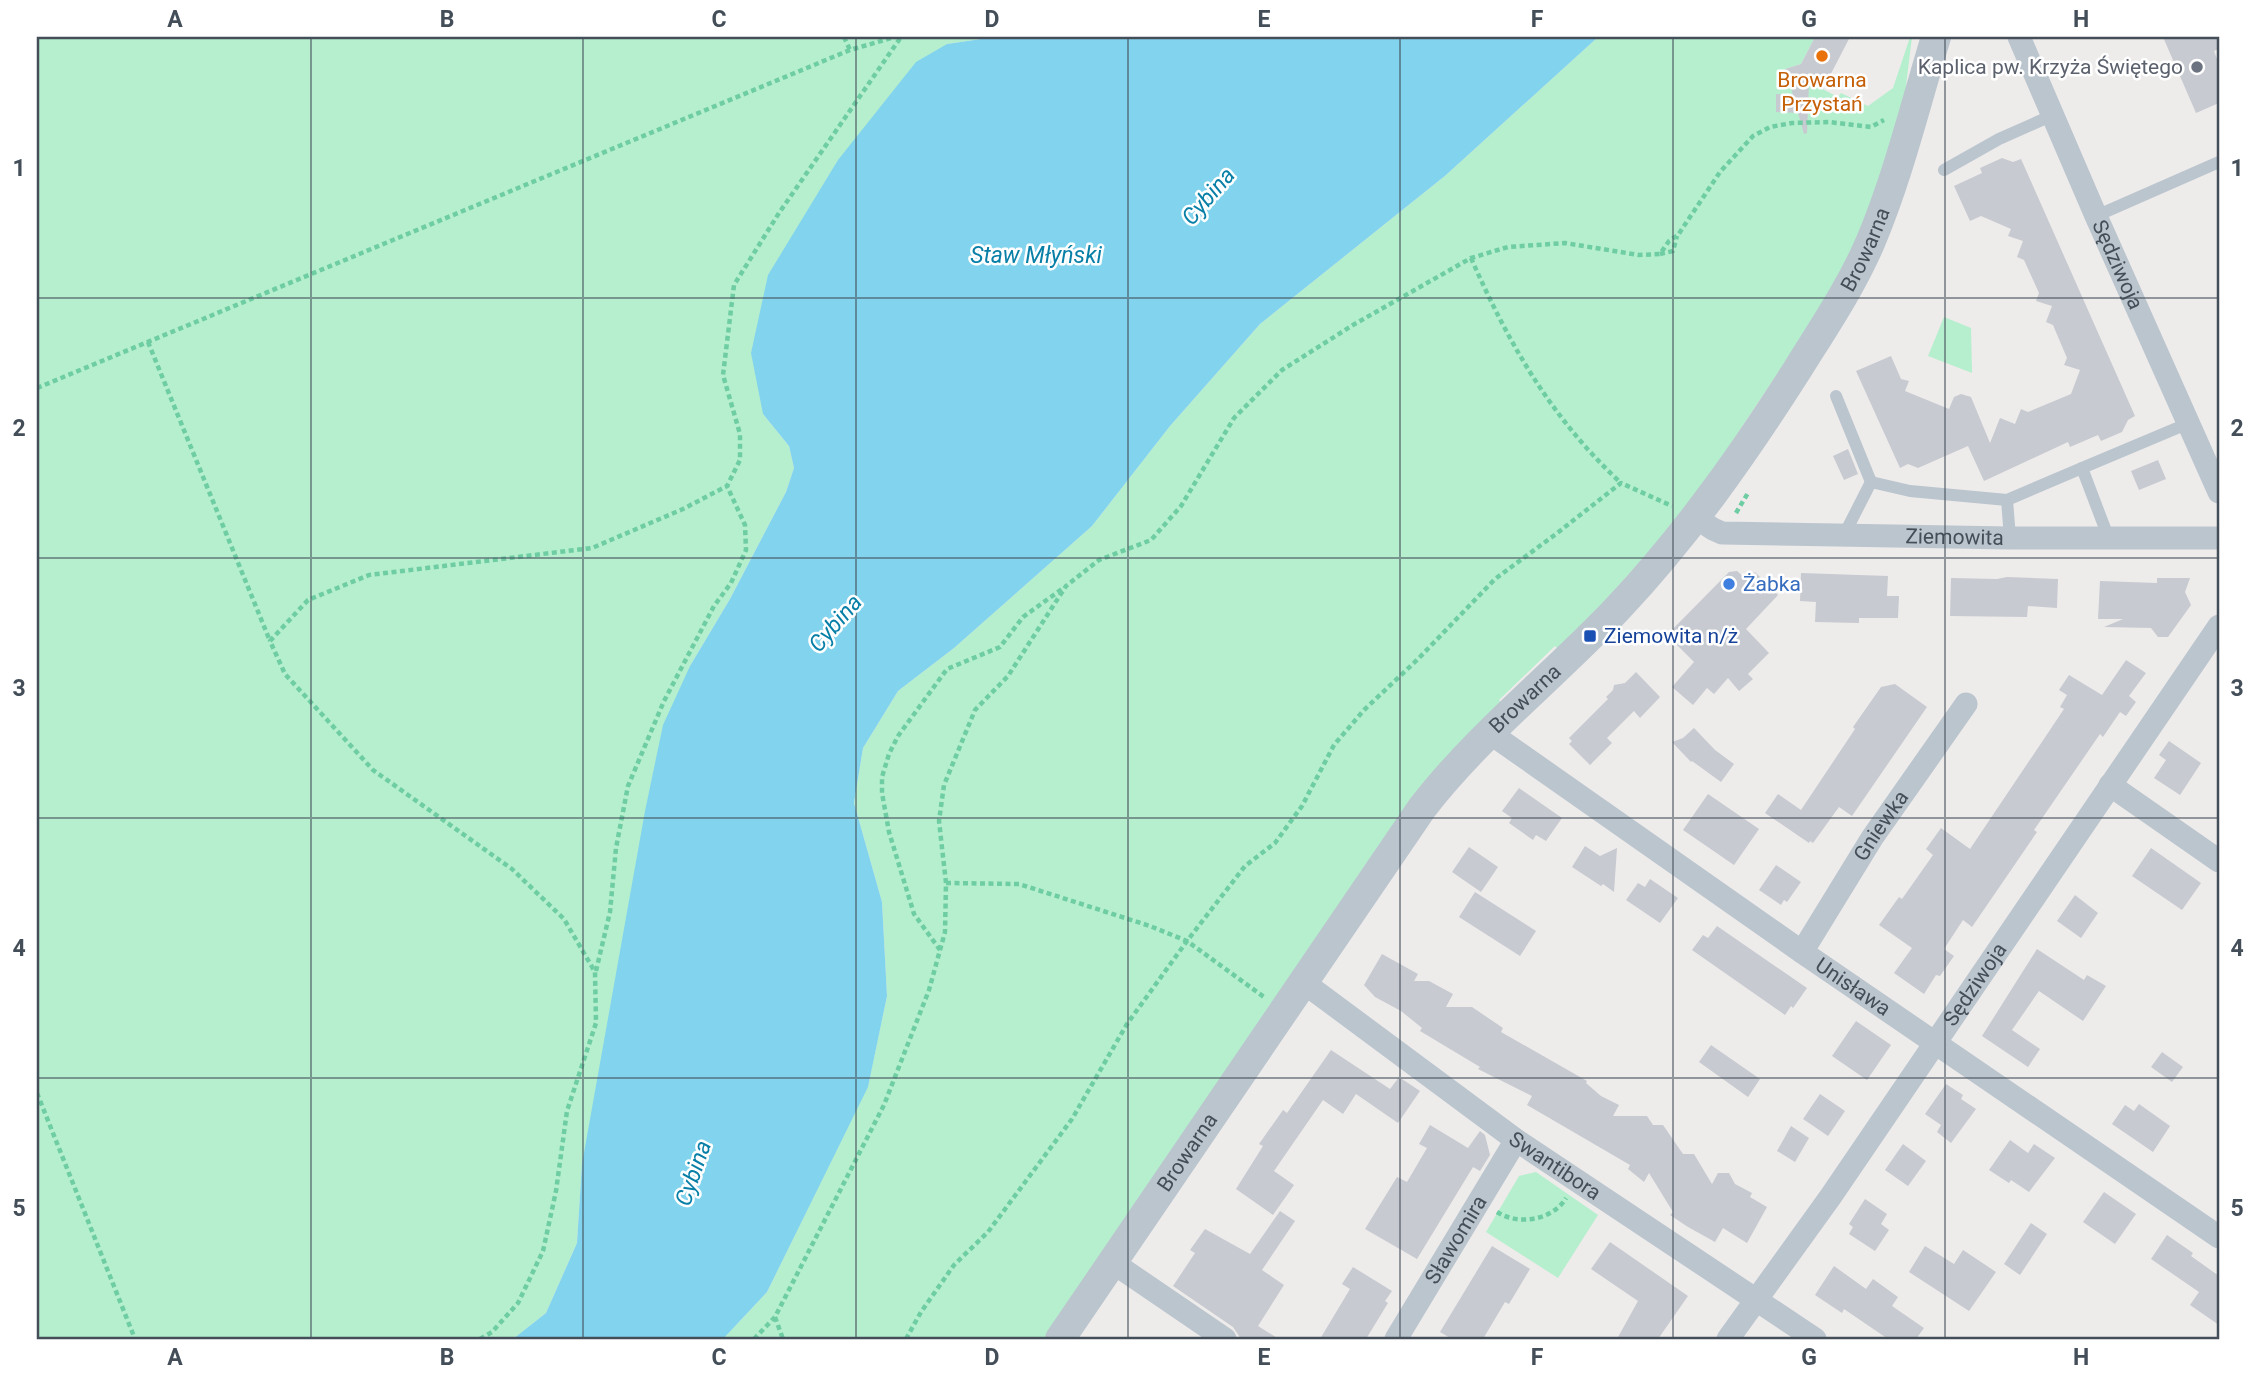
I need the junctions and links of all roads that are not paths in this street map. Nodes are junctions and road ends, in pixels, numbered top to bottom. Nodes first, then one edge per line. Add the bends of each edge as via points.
1 (1936, 37) edge
2 (2019, 37) edge
3 (2053, 115) junction
4 (2219, 162) edge
5 (1944, 170) dead end
6 (2096, 216) junction
7 (1836, 396) dead end
8 (2189, 423) junction
9 (2082, 468) junction
10 (1871, 482) junction
11 (2219, 492) edge
12 (2007, 500) junction
13 (1695, 517) junction
14 (1844, 535) junction
15 (2010, 538) junction
16 (2219, 538) edge
17 (2109, 539) junction
18 (2219, 626) edge
19 (1966, 704) dead end
20 (1490, 733) junction
21 (2110, 785) junction
22 (2219, 861) edge
23 (1802, 952) junction
24 (1303, 982) junction
25 (1934, 1042) junction
26 (1516, 1140) junction
27 (2219, 1237) edge
28 (1112, 1262) junction
29 (1754, 1300) junction
30 (1060, 1339) edge
31 (1225, 1339) edge
32 (1396, 1339) edge
33 (1728, 1339) edge
34 (1815, 1339) edge

1 - 13 street, Browarna via 1889,193 1856,271 1748,446
2 - 3 street, Sędziwoja
3 - 5 lane
3 - 6 street, Sędziwoja
4 - 6 lane
6 - 8 street, Sędziwoja
7 - 10 lane
8 - 9 lane
8 - 11 street, Sędziwoja
9 - 12 lane
9 - 17 lane
10 - 12 lane via 1910,491
10 - 14 lane
12 - 15 lane
13 - 14 street, Ziemowita via 1722,533
13 - 20 street, Browarna via 1617,609
14 - 15 street, Ziemowita
15 - 17 street, Ziemowita
16 - 17 street, Ziemowita
18 - 21 street, Sędziwoja
19 - 23 street, Gniewka via 1872,838
20 - 23 street, Unisława
20 - 24 street, Browarna via 1422,808
21 - 22 street
21 - 25 street, Sędziwoja
23 - 25 street, Unisława
24 - 26 street, Swantibora
24 - 28 street, Browarna
25 - 27 street, Unisława
25 - 29 street, Sędziwoja
26 - 29 street, Swantibora
26 - 32 street, Sławomira
28 - 30 street, Browarna
28 - 31 street
29 - 33 street, Sędziwoja
29 - 34 street, Swantibora

